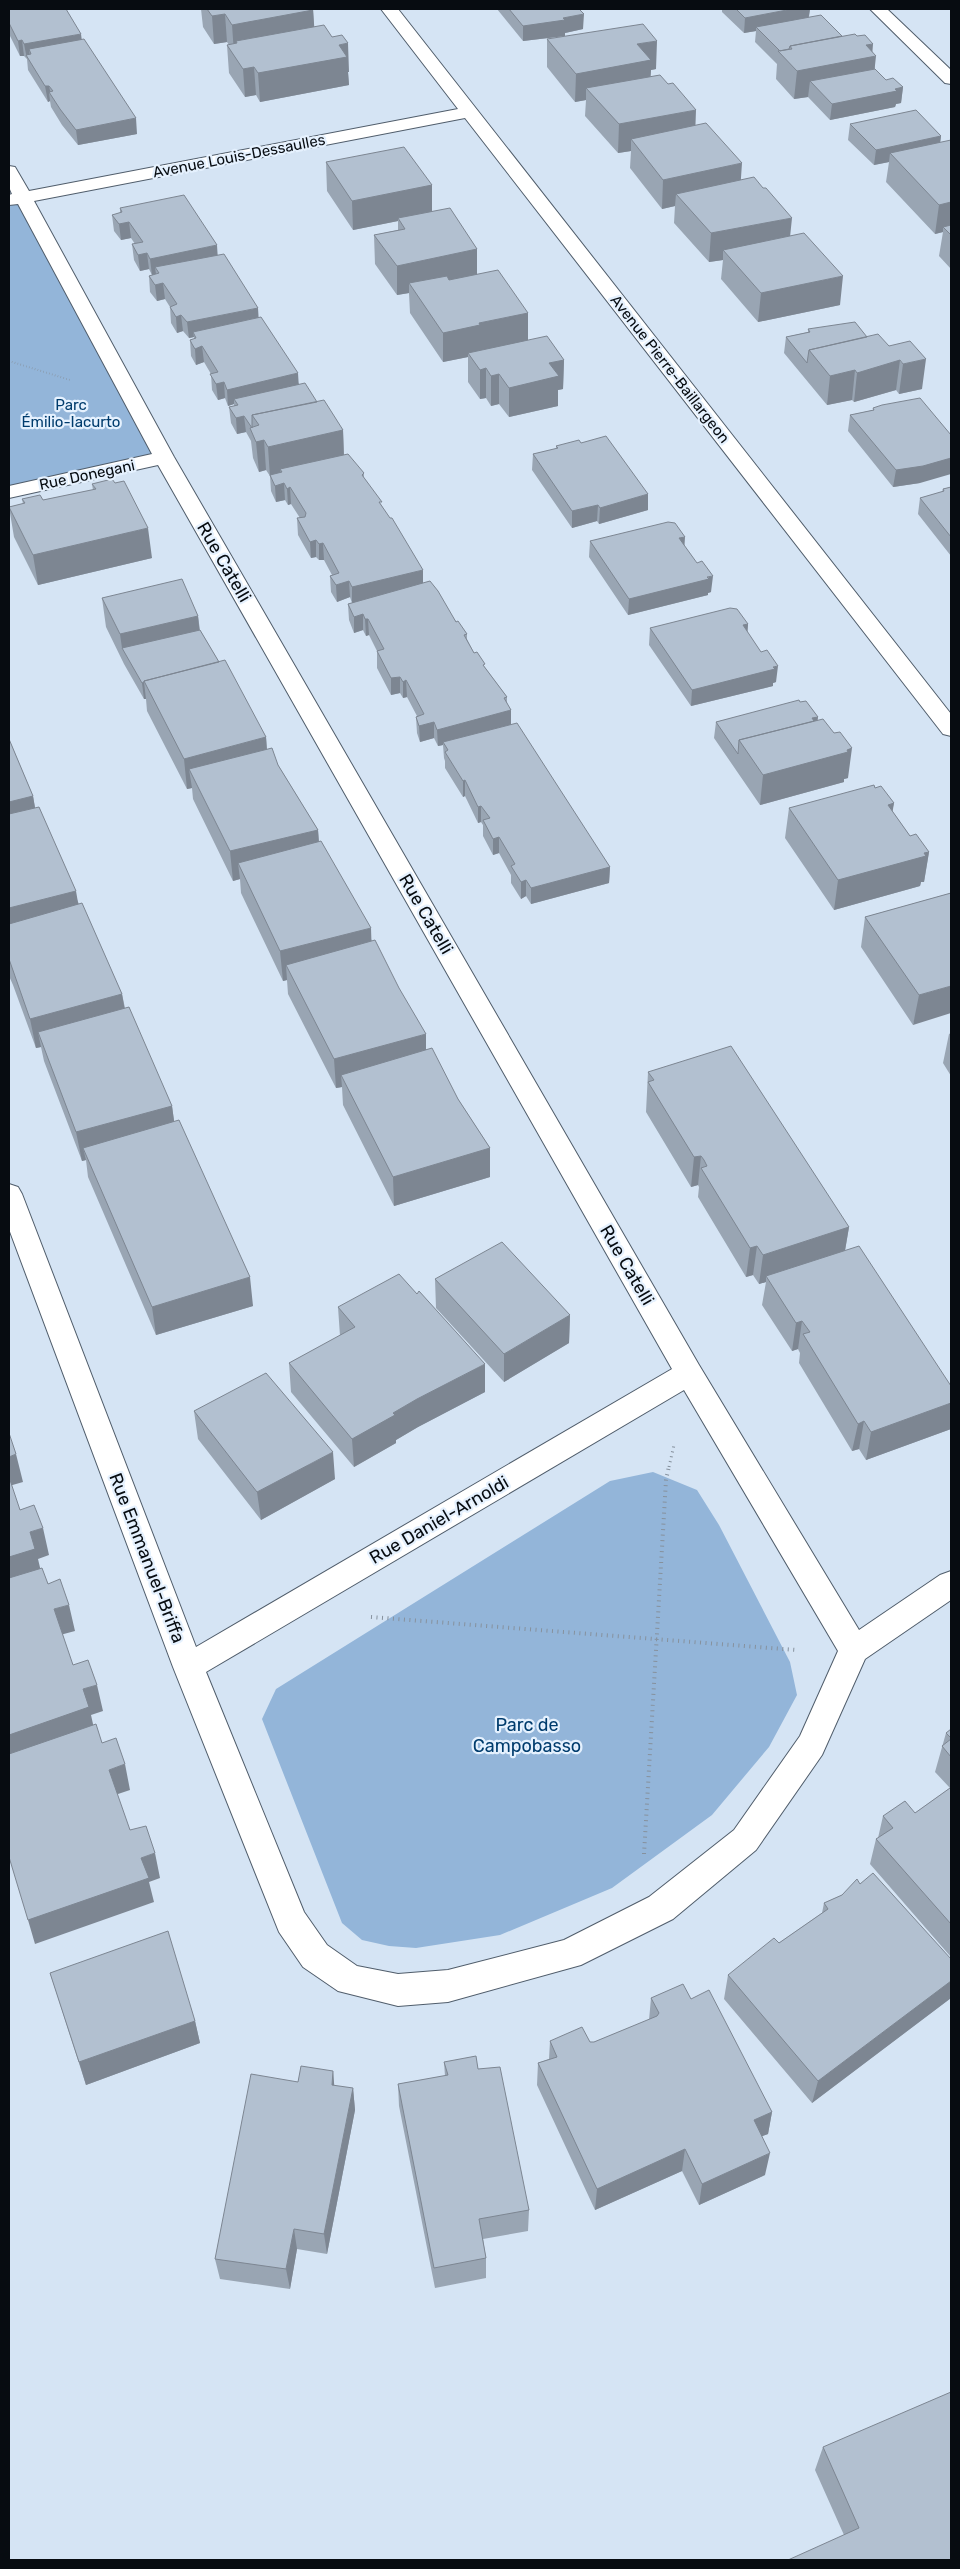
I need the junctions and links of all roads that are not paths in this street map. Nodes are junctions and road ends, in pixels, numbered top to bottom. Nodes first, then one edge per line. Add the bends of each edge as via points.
1 (389, 9) edge
2 (878, 9) edge
3 (951, 79) edge
4 (469, 112) junction
5 (9, 171) edge
6 (16, 198) edge
7 (164, 457) junction
8 (9, 492) edge
9 (951, 729) edge
10 (9, 1194) edge
11 (689, 1373) junction
12 (951, 1584) edge
13 (853, 1652) junction
14 (188, 1667) junction

1 - 4 street, Avenue Pierre-Baillargeon
2 - 3 street
4 - 6 street, Avenue Louis-Dessaulles
4 - 9 street, Avenue Pierre-Baillargeon
5 - 6 street, Rue Catelli
6 - 7 street, Rue Catelli
7 - 8 street, Rue Donegani
7 - 11 street, Rue Catelli
10 - 14 street, Rue Emmanuel-Briffa
11 - 13 street, Rue Catelli
11 - 14 street, Rue Daniel-Arnoldi
12 - 13 street
13 - 14 street, Rue Emmanuel-Briffa via 812,1745 745,1840 661,1908 569,1954 448,1986 398,1990 350,1980 315,1956 291,1920

